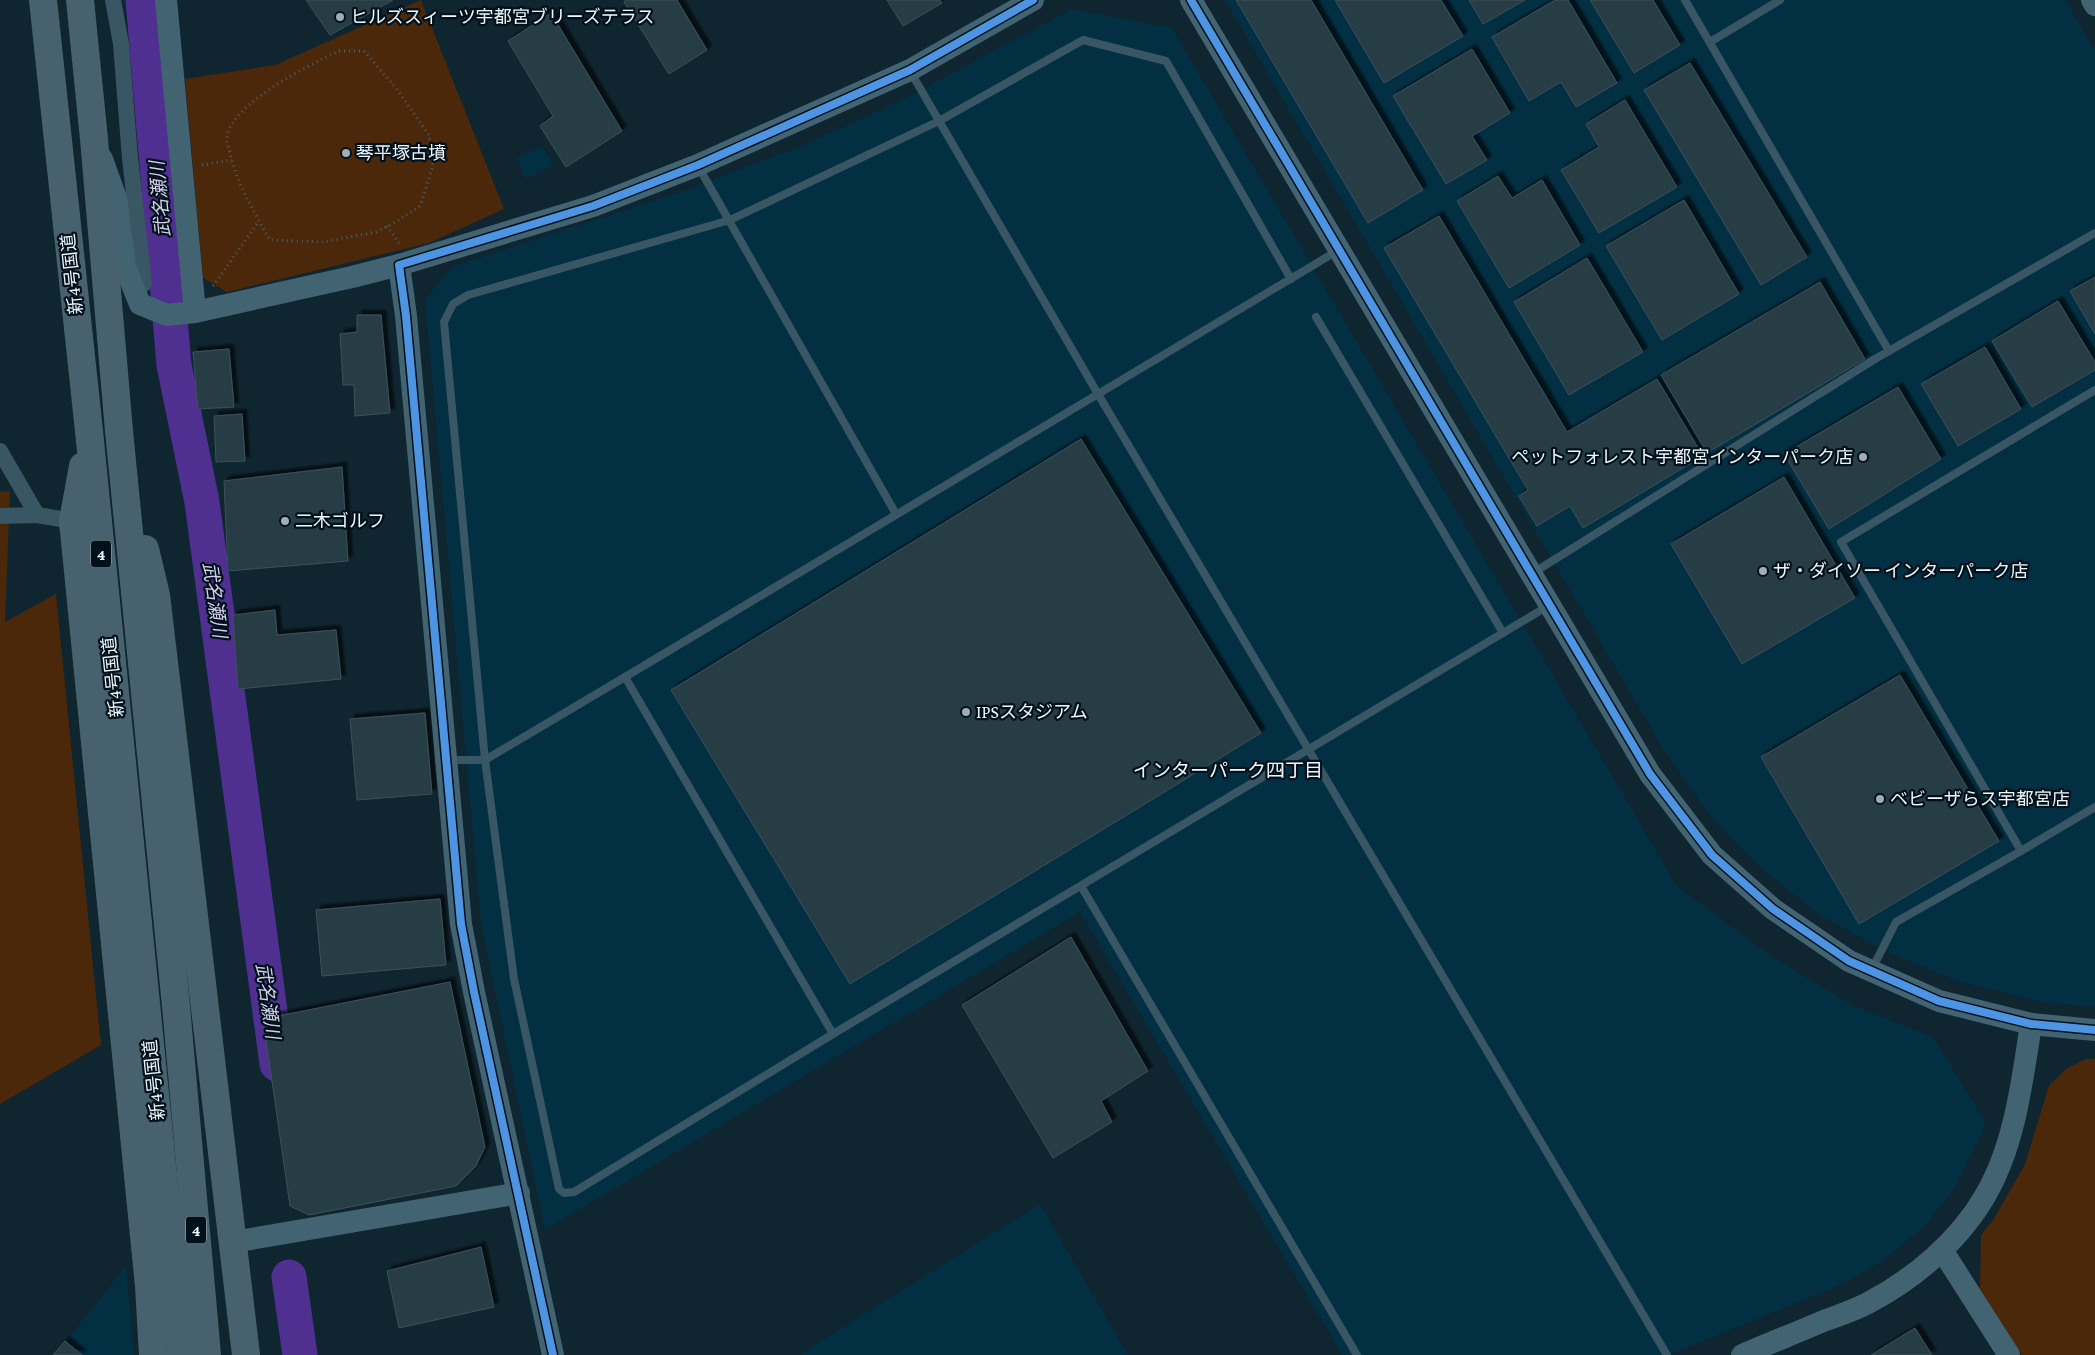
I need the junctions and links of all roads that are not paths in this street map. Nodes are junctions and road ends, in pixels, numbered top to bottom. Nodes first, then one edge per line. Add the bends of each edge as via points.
1 (43, 0) edge
2 (80, 0) edge
3 (113, 0) edge
4 (166, 0) edge
5 (1033, 0) edge
6 (1191, 0) edge
7 (1684, 0) edge
8 (1780, 0) edge
9 (2092, 0) edge
10 (2095, 5) edge
11 (1710, 42) junction
12 (910, 70) junction
13 (940, 121) junction
14 (94, 139) junction
15 (698, 165) junction
16 (730, 220) junction
17 (2095, 233) edge
18 (1339, 249) junction
19 (399, 265) junction
20 (1291, 278) junction
21 (144, 284) dead end
22 (195, 312) junction
23 (1316, 317) dead end
24 (1889, 351) junction
25 (2095, 390) edge
26 (1098, 394) junction
27 (119, 431) junction
28 (89, 432) junction
29 (0, 451) edge
30 (896, 514) junction
31 (37, 515) junction
32 (0, 516) edge
33 (74, 521) junction
34 (1531, 574) junction
35 (1550, 605) junction
36 (1503, 633) junction
37 (625, 677) junction
38 (1309, 749) junction
39 (447, 760) junction
40 (485, 760) junction
41 (2095, 807) edge
42 (2021, 851) junction
43 (1081, 886) junction
44 (1872, 971) junction
45 (2031, 1024) junction
46 (2095, 1030) edge
47 (833, 1034) junction
48 (519, 1193) junction
49 (233, 1242) junction
50 (1942, 1250) junction
51 (153, 1355) edge
52 (181, 1355) edge
53 (208, 1355) edge
54 (246, 1355) edge
55 (553, 1355) edge
56 (1357, 1355) edge
57 (1667, 1355) edge
58 (1742, 1355) edge
59 (2010, 1355) edge

1 - 28 highway, 新4号国道 / 4
2 - 14 highway, 新4号国道 / 4
3 - 21 street via 121,44
4 - 22 street
5 - 12 street
6 - 18 street
7 - 11 lane
8 - 11 lane
9 - 10 street
11 - 24 lane
12 - 13 lane
12 - 15 street
13 - 16 lane
13 - 20 lane via 1083,40 1166,61
13 - 26 lane
14 - 22 street via 116,198 125,267 140,304 166,315
14 - 27 highway, 新4号国道 / 4
15 - 16 lane
15 - 19 street via 593,206
16 - 30 lane
16 - 40 lane via 468,295 453,304 444,322
17 - 24 lane
18 - 20 lane
18 - 34 street
19 - 22 street
19 - 39 street
20 - 26 lane
23 - 36 lane
24 - 34 lane
25 - 42 lane via 1841,542
26 - 30 lane
26 - 38 lane
27 - 49 highway via 156,595
27 - 53 highway, 新4号国道 / 4
28 - 33 highway
28 - 52 highway, 新4号国道 / 4
29 - 31 street
30 - 37 lane
31 - 32 street
31 - 33 street
33 - 51 highway via 149,1286
34 - 35 street
35 - 36 lane
35 - 44 street via 1650,774 1712,855 1773,909 1849,961
36 - 38 lane
37 - 40 lane
37 - 47 lane
38 - 43 lane
38 - 57 lane
39 - 40 lane
39 - 48 street via 462,924
40 - 47 lane via 514,979 558,1189 564,1194 574,1192
41 - 42 lane
42 - 44 lane via 1896,922
43 - 47 lane
43 - 56 lane
44 - 45 street via 1939,1001
45 - 46 street
45 - 50 street via 2023,1080 1999,1167 1985,1196
48 - 49 street
48 - 55 street
49 - 54 highway
50 - 58 street via 1908,1279 1868,1303
50 - 59 street

